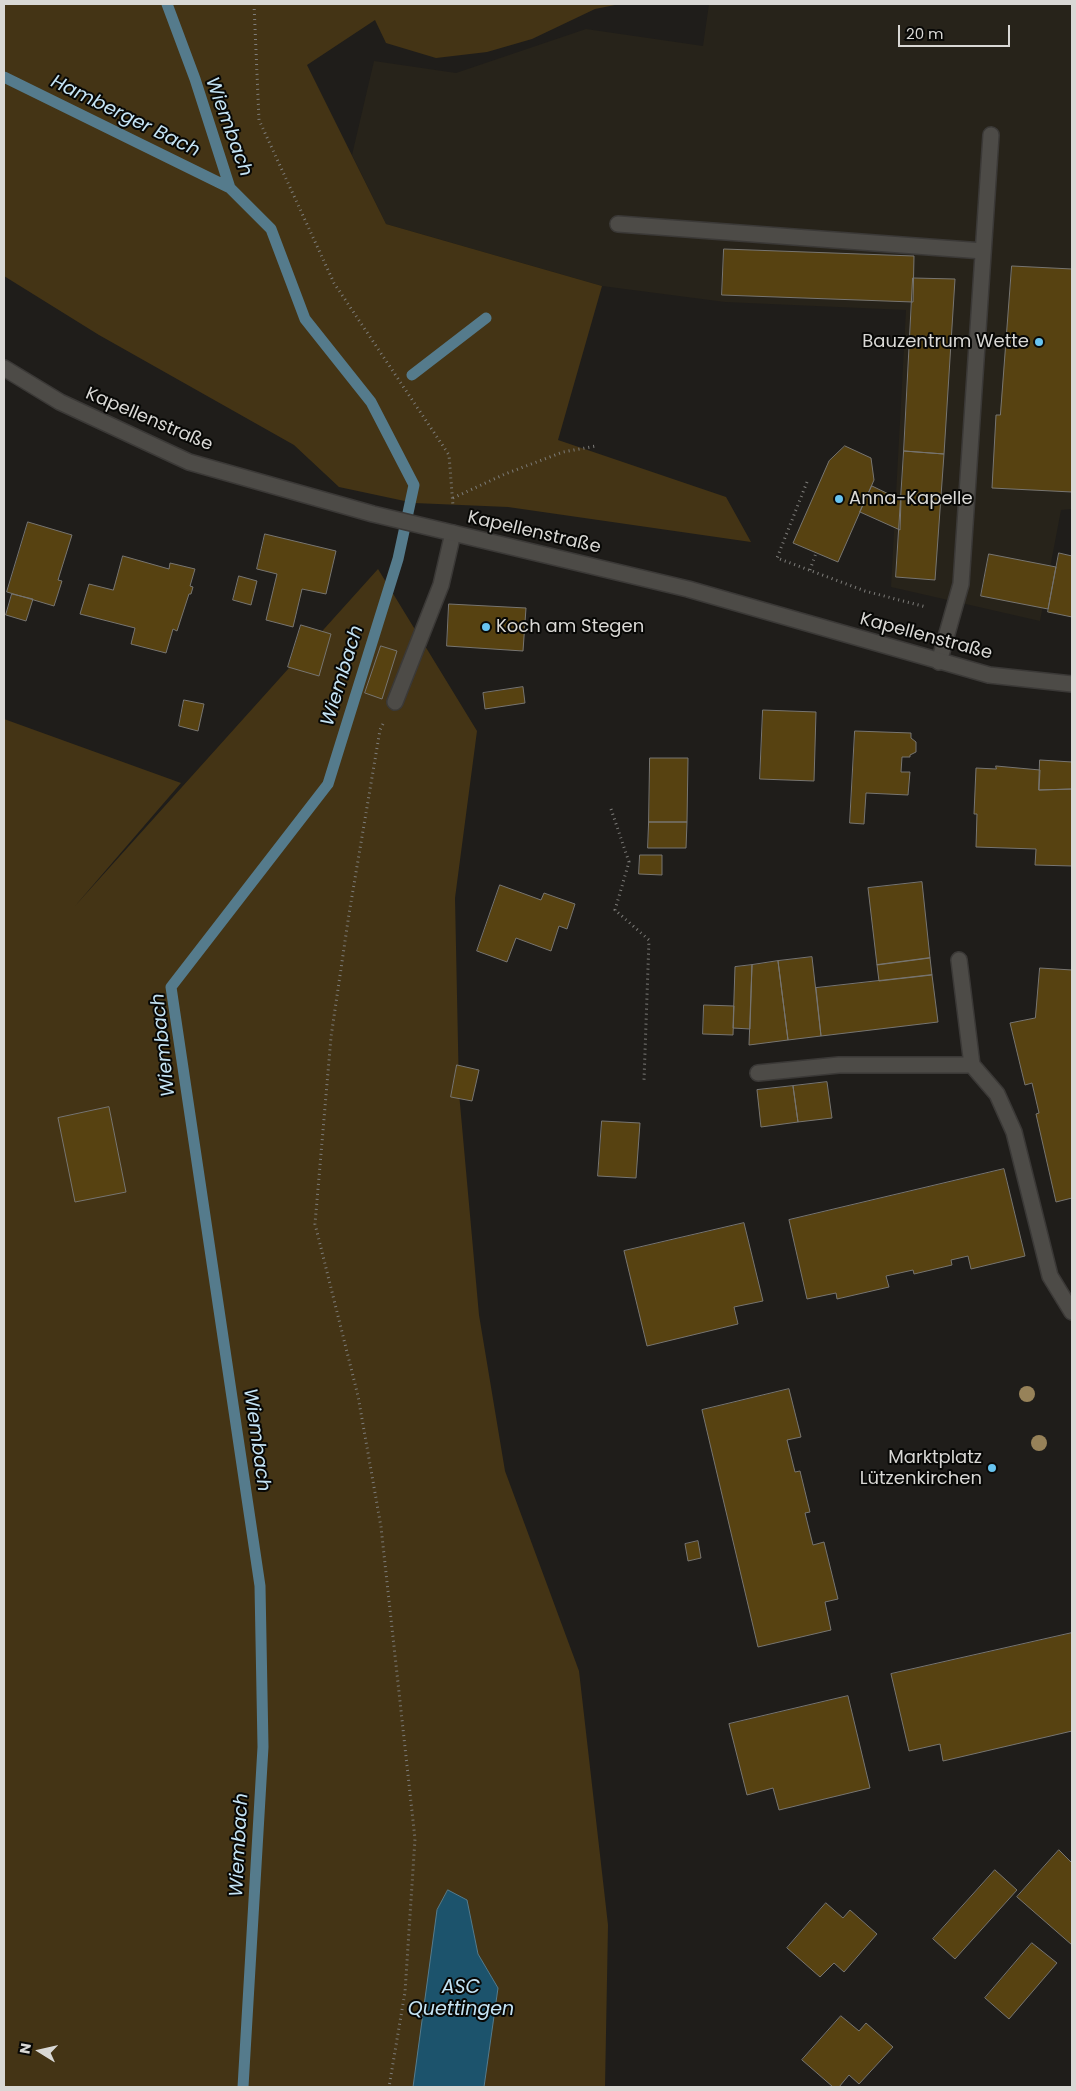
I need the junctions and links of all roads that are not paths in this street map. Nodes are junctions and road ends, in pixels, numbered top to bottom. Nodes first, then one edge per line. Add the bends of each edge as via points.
1 (991, 136) dead end
2 (618, 224) dead end
3 (983, 251) junction
4 (4, 368) edge
5 (447, 532) junction
6 (939, 662) junction
7 (1072, 684) edge
8 (395, 702) road end
9 (959, 960) dead end
10 (972, 1064) junction
11 (758, 1073) dead end
12 (1072, 1312) edge

1 - 3 main road
2 - 3 main road
3 - 6 main road via 961,584
4 - 5 main road, Kapellenstraße via 60,402 190,462
5 - 6 main road, Kapellenstraße via 688,589
5 - 8 main road via 441,585
6 - 7 main road, Kapellenstraße via 989,675
9 - 10 main road
10 - 11 main road via 839,1065
10 - 12 main road via 997,1094 1014,1132 1050,1276

